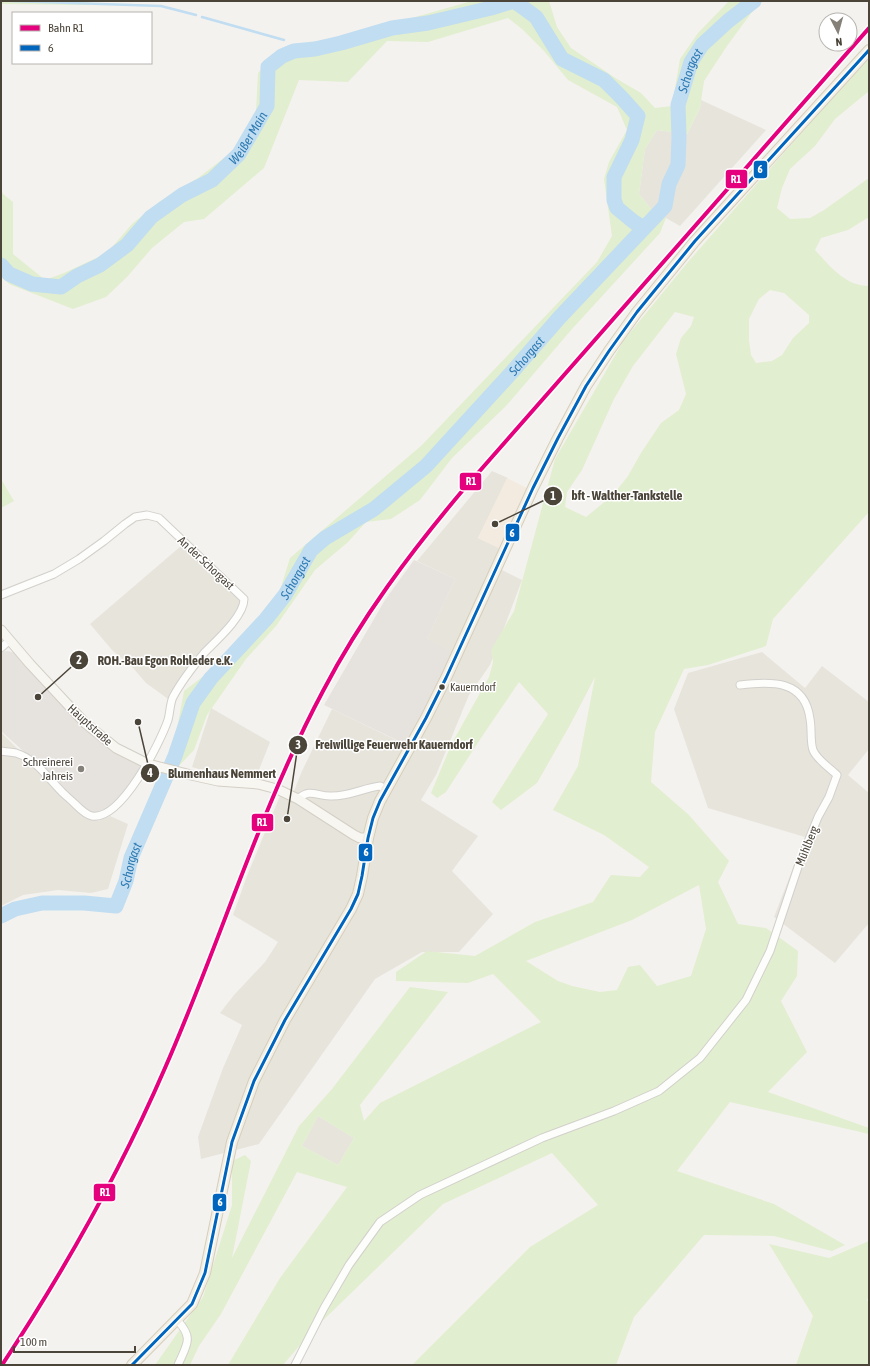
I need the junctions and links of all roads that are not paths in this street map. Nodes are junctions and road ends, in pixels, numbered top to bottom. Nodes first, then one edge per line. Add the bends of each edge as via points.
1 (869, 50) edge
2 (1, 595) edge
3 (1, 630) edge
4 (10, 640) junction
5 (1, 648) edge
6 (740, 685) dead end
7 (1, 751) edge
8 (148, 764) junction
9 (386, 789) junction
10 (298, 799) junction
11 (368, 838) junction
12 (177, 1320) junction
13 (132, 1365) edge
14 (178, 1365) edge
15 (295, 1365) edge

1 - 9 main road via 695,241 637,312 586,386 534,488 446,678
2 - 8 street, An der Schorgast via 54,574 98,546 125,524 147,515 159,518 244,599 244,605 233,621 205,653 173,698 168,719
3 - 4 main road, Hauptstraße
4 - 5 street
4 - 8 main road, Hauptstraße via 85,723 116,748
6 - 15 street, Mühlberg via 772,683 791,687 797,692 807,707 813,750 837,775 799,864 770,951 746,1000 700,1058 660,1091 542,1138 420,1195 380,1222 349,1265
7 - 8 street via 16,753 31,761 84,812 92,816 101,816 112,809
8 - 10 main road, Hauptstraße via 218,781 258,784
9 - 10 street via 380,786 349,795 331,796 311,792
9 - 11 main road via 373,818
10 - 11 main road, Hauptstraße via 354,835
11 - 12 main road via 358,894 351,910 254,1081 232,1142 205,1273 192,1304
12 - 13 main road
12 - 14 street via 188,1336

